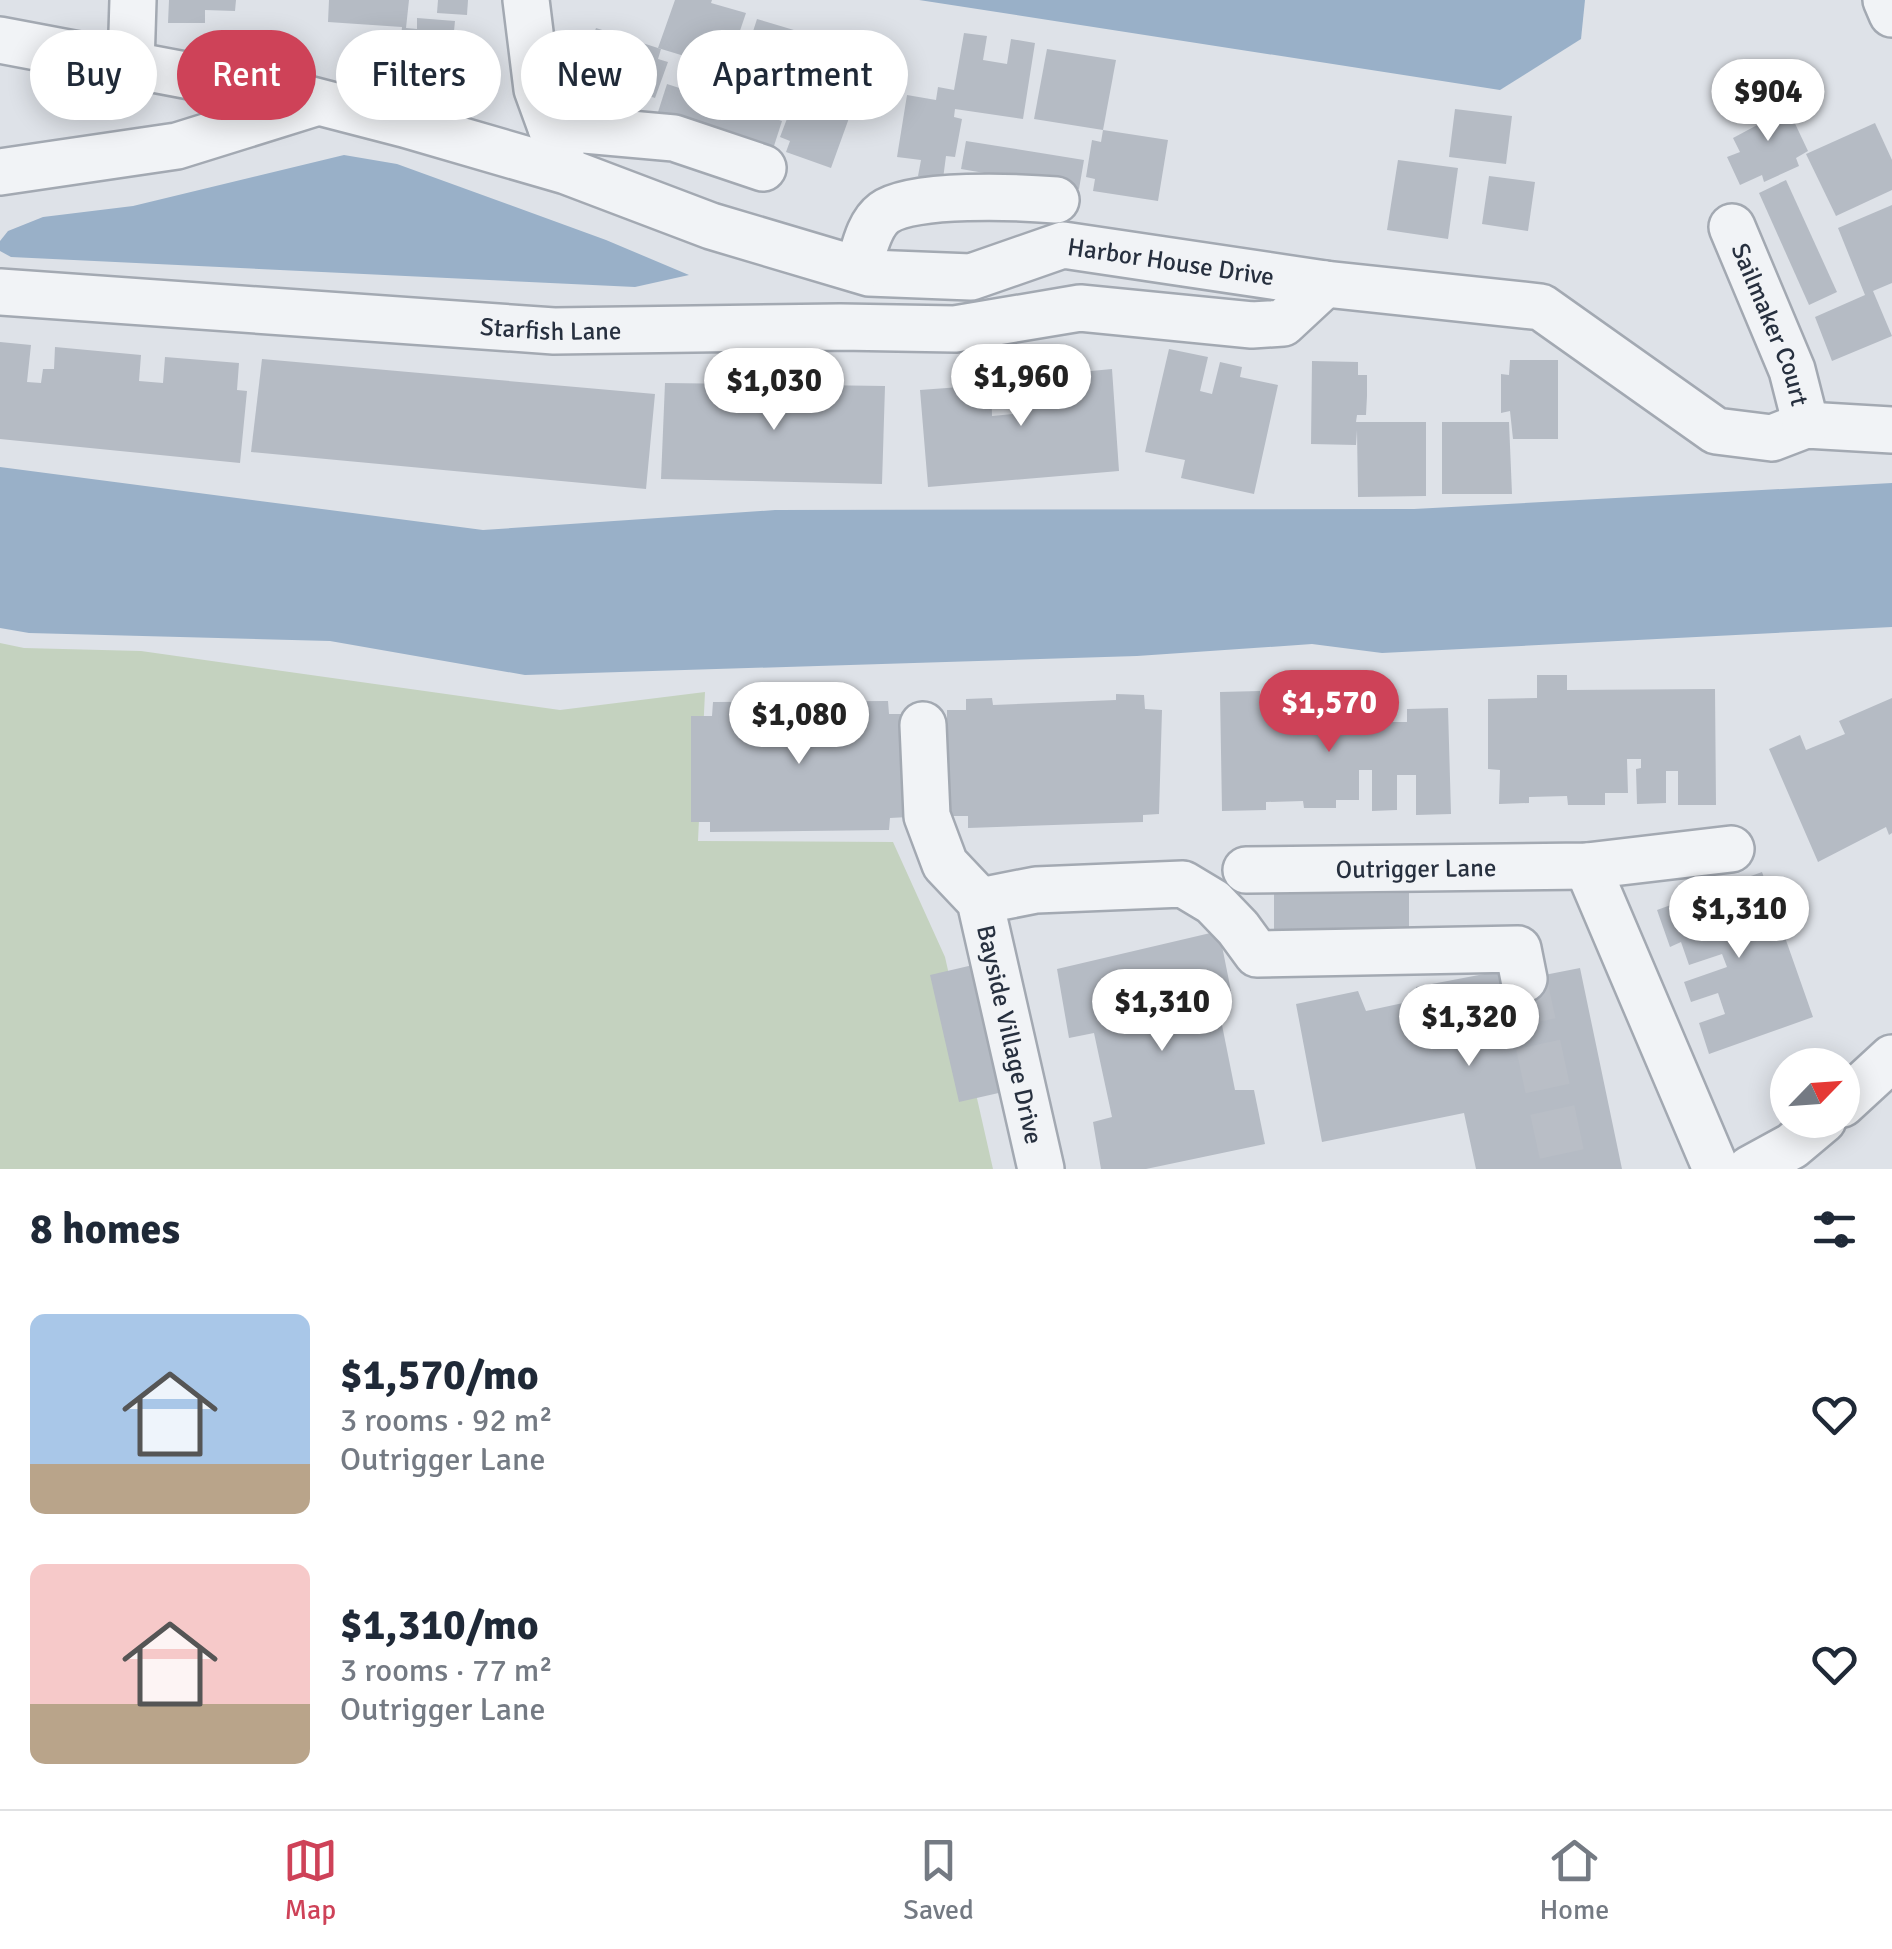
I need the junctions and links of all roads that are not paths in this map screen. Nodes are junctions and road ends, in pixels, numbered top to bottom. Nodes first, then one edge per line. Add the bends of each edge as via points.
1 (133, 0) edge
2 (526, 0) edge
3 (133, 30) edge
4 (0, 40) edge
5 (30, 46) edge
6 (157, 70) edge
7 (319, 102) junction
8 (551, 127) junction
9 (763, 168) dead end
10 (566, 171) junction
11 (0, 172) edge
12 (1056, 200) dead end
13 (1732, 227) dead end
14 (858, 269) junction
15 (1326, 284) junction
16 (0, 292) edge
17 (1806, 425) junction
18 (1892, 430) edge
19 (923, 724) dead end
20 (1731, 850) dead end
21 (1587, 866) junction
22 (1246, 870) dead end
23 (980, 902) junction
24 (1521, 964) dead end
25 (1892, 1058) edge
26 (1860, 1087) edge
27 (1802, 1138) edge
28 (1041, 1169) edge
29 (1716, 1169) edge
30 (1750, 1169) edge

1 - 3 street
2 - 8 street via 537,88
4 - 5 street, Harbor House Drive
6 - 7 street, Harbor House Drive
7 - 10 street, Harbor House Drive
7 - 11 street via 177,146
8 - 9 street via 674,138
8 - 10 street
10 - 14 street, Harbor House Drive via 711,226
12 - 14 street via 992,195 899,206 873,226
13 - 17 street, Sailmaker Court via 1792,370
14 - 15 street, Harbor House Drive via 971,277 1063,245
15 - 16 street, Starfish Lane via 1283,322 1252,326 1080,308 955,330 554,331
15 - 17 street, Harbor House Drive via 1541,307 1716,431 1772,438
17 - 18 street, Harbor House Drive
19 - 23 street, Bayside Village Drive via 927,816 945,864
20 - 21 street, Outrigger Lane
21 - 22 street, Outrigger Lane
21 - 29 street
23 - 24 street, Bayside Village Drive via 1036,890 1183,884 1213,902 1257,954
23 - 28 street, Bayside Village Drive
25 - 26 street
27 - 30 street

